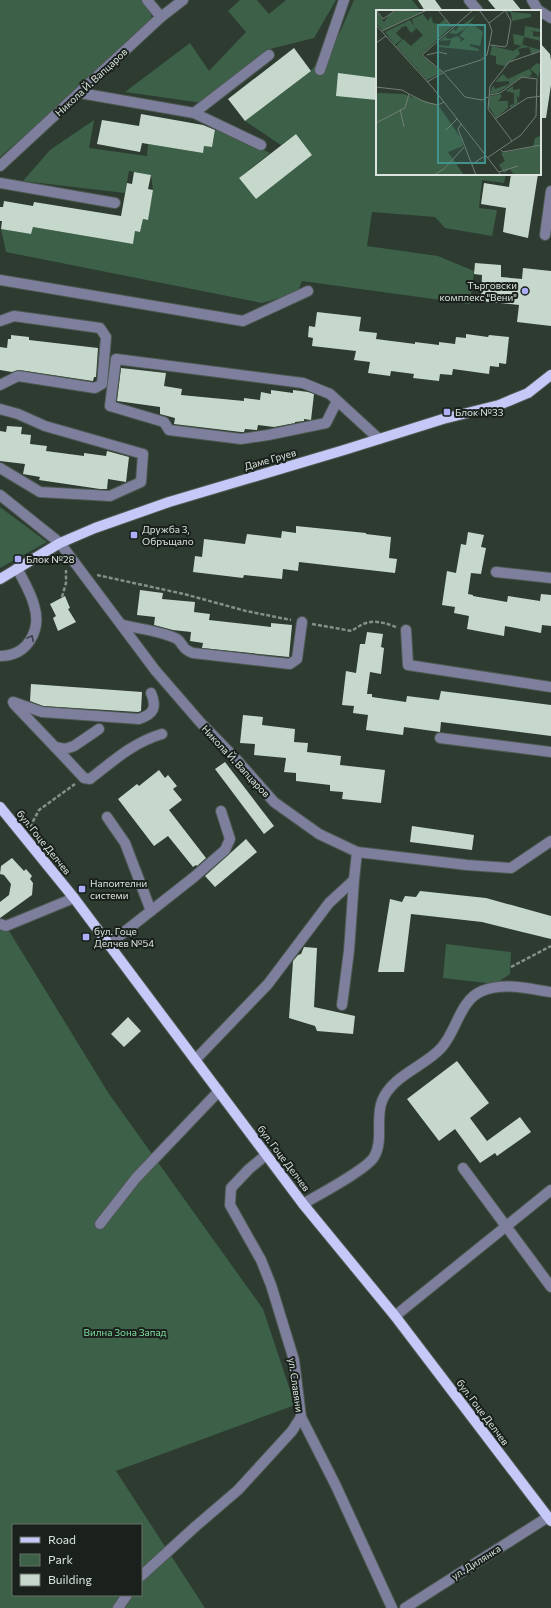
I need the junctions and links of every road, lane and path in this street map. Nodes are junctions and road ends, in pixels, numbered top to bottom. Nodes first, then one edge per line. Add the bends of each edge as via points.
1 (147, 0) edge
2 (183, 0) edge
3 (344, 0) edge
4 (470, 0) edge
5 (532, 0) edge
6 (477, 10) edge
7 (538, 10) edge
8 (541, 12) edge
9 (161, 17) junction
10 (551, 18) edge
11 (269, 55) dead end
12 (320, 70) dead end
13 (80, 93) junction
14 (194, 113) junction
15 (261, 144) dead end
16 (0, 166) edge
17 (0, 183) edge
18 (551, 191) edge
19 (115, 203) dead end
20 (545, 235) dead end
21 (0, 280) edge
22 (308, 291) dead end
23 (0, 321) edge
24 (104, 358) junction
25 (116, 359) junction
26 (551, 375) edge
27 (0, 385) edge
28 (337, 401) junction
29 (0, 409) edge
30 (379, 439) junction
31 (0, 468) edge
32 (0, 495) edge
33 (60, 544) junction
34 (65, 567) dead end
35 (17, 568) junction
36 (81, 572) junction
37 (496, 572) dead end
38 (551, 578) edge
39 (0, 579) edge
40 (62, 598) dead end
41 (302, 622) junction
42 (122, 625) junction
43 (406, 630) joint
44 (0, 656) edge
45 (551, 687) edge
46 (150, 692) dead end
47 (99, 729) dead end
48 (162, 734) dead end
49 (440, 738) dead end
50 (56, 747) junction
51 (551, 752) edge
52 (84, 778) junction
53 (0, 807) edge
54 (221, 811) dead end
55 (107, 818) dead end
56 (26, 838) junction
57 (551, 841) edge
58 (357, 852) junction
59 (354, 880) junction
60 (74, 898) junction
61 (152, 911) junction
62 (0, 924) edge
63 (109, 944) junction
64 (551, 946) edge
65 (510, 967) dead end
66 (551, 992) edge
67 (342, 1005) dead end
68 (195, 1060) junction
69 (219, 1091) junction
70 (266, 1154) junction
71 (463, 1168) dead end
72 (551, 1190) edge
73 (303, 1204) junction
74 (100, 1224) dead end
75 (506, 1226) junction
76 (551, 1287) edge
77 (395, 1316) junction
78 (301, 1417) junction
79 (549, 1519) edge
80 (142, 1575) edge
81 (126, 1596) edge
82 (118, 1608) edge
83 (392, 1608) edge
84 (405, 1608) edge

1 - 9 street
2 - 9 street, Никола Й. Вапцаров
3 - 12 street
4 - 6 street
5 - 7 street
8 - 10 street
9 - 13 street, Никола Й. Вапцаров
11 - 14 street
13 - 14 street
13 - 16 street, Никола Й. Вапцаров
14 - 15 street
17 - 19 street
18 - 20 street
21 - 22 street via 243,321
23 - 24 street via 14,316 100,328 106,337
24 - 25 street
24 - 27 street via 102,384 95,388 18,376
25 - 28 street via 303,383 330,394
25 - 28 street via 110,406 164,422 169,430 241,439 268,435 326,423
26 - 30 main road, Даме Груев via 528,393 499,405
28 - 30 street
29 - 31 street via 45,426 143,454 141,482 110,496 40,492
30 - 33 main road, Даме Груев via 169,502 95,528
32 - 33 street, Никола Й. Вапцаров
33 - 35 main road, Даме Груев
33 - 36 street, Никола Й. Вапцаров
34 - 40 path via 66,583
35 - 39 main road, Даме Груев
44 -> 35 street via 20,652 34,636 36,627 34,605
36 - 41 path
36 - 42 street, Никола Й. Вапцаров
37 - 38 street
41 - 42 street via 297,659 290,664 193,653 186,650 178,640 164,634
41 - 43 path via 352,632 359,626 373,621
42 - 58 street, Никола Й. Вапцаров via 170,688 274,802 319,834
43 - 45 street via 408,665
46 - 50 street via 154,701 152,712 139,719 42,712 13,702
47 - 50 street via 74,746 65,749
48 - 52 street via 136,744 90,779
49 - 51 street
50 - 52 street
52 - 56 path via 39,810
53 - 56 main road, бул. Гоце Делчев
54 - 61 street via 230,839 225,850
55 - 61 street via 125,843
56 - 60 main road, бул. Гоце Делчев
57 - 58 street, Никола Й. Вапцаров via 511,868
58 - 59 street
59 - 67 street
59 - 68 street via 330,903 268,984
60 - 62 street via 6,926
60 - 63 main road, бул. Гоце Делчев
61 - 63 street
63 - 68 main road, бул. Гоце Делчев
64 - 65 path
66 - 73 street via 501,986 482,991 471,998 441,1048 386,1092 379,1112 379,1142 374,1158
68 - 69 main road, бул. Гоце Делчев
69 - 70 main road, бул. Гоце Делчев
69 - 74 street via 136,1178
70 - 73 main road, бул. Гоце Делчев
70 - 78 street, ул. Славяни via 231,1188 230,1205 261,1260 271,1285 294,1360
71 - 75 street
72 - 75 street
73 - 77 main road, бул. Гоце Делчев
75 - 76 street
75 - 77 street
77 - 79 main road, бул. Гоце Делчев
78 - 80 street, ул. Славяни via 292,1431 238,1490
78 - 83 street
79 - 84 street, ул. Дилянка
81 - 82 street

